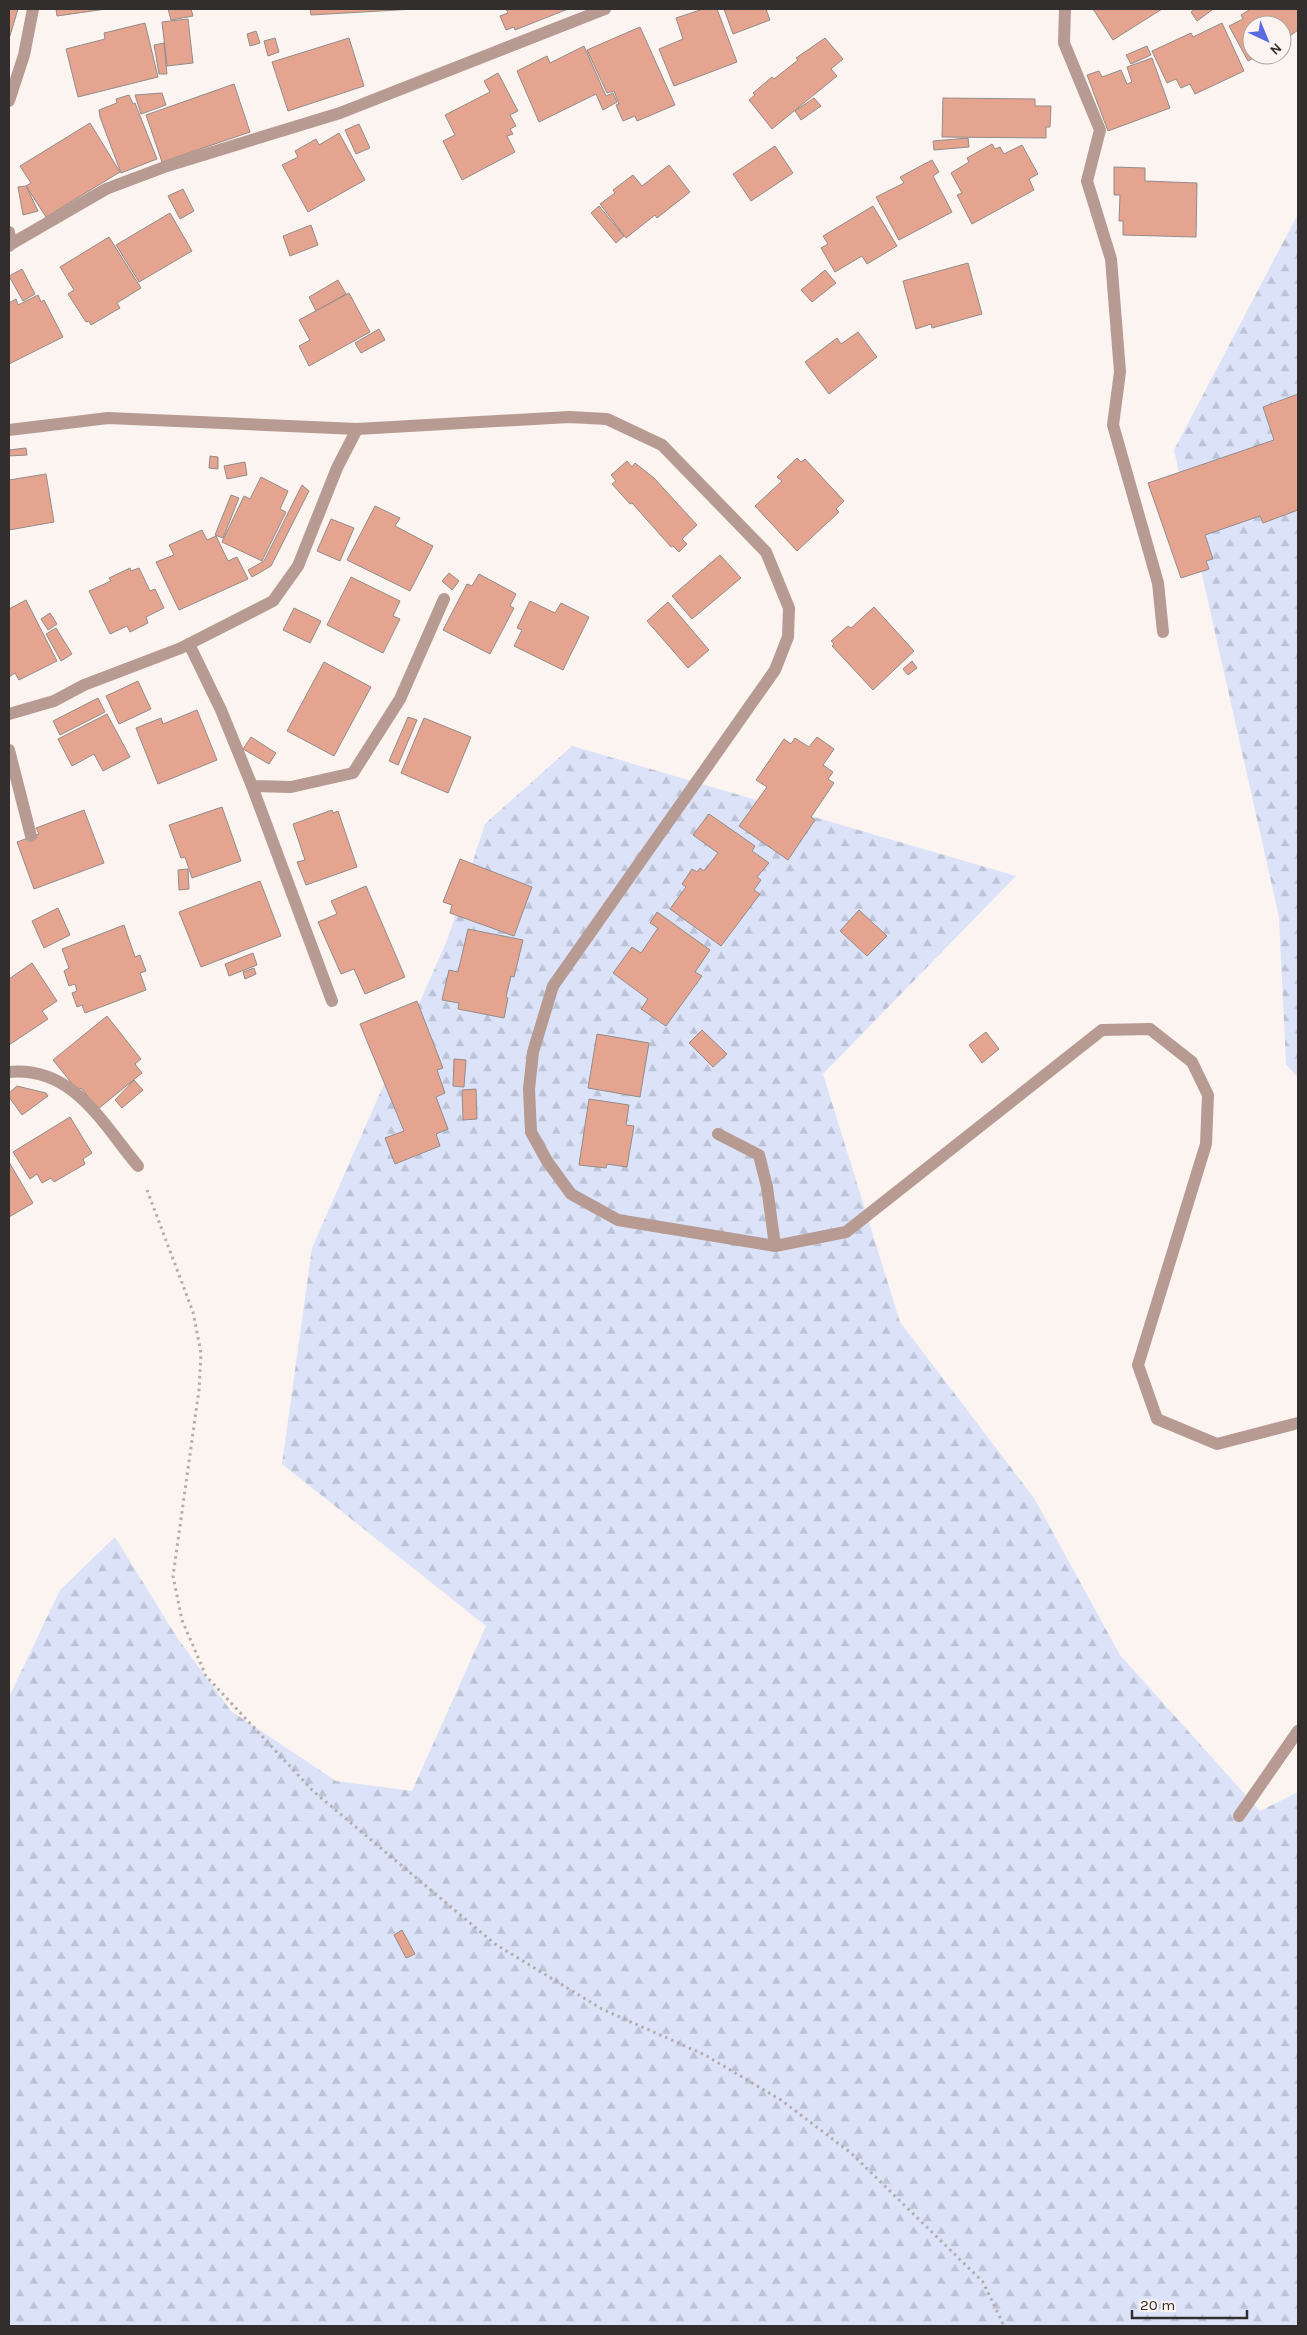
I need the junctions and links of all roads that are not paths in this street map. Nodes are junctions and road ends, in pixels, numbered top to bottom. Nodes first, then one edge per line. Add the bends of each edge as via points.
1 (33, 9) edge
2 (605, 9) edge
3 (1065, 9) edge
4 (9, 101) edge
5 (10, 241) edge
6 (357, 429) junction
7 (9, 430) edge
8 (444, 599) dead end
9 (1163, 632) dead end
10 (190, 644) junction
11 (9, 714) edge
12 (9, 750) edge
13 (252, 786) junction
14 (31, 836) dead end
15 (332, 1001) dead end
16 (9, 1072) edge
17 (718, 1134) dead end
18 (138, 1166) road end
19 (775, 1246) junction
20 (1298, 1423) edge
21 (1298, 1731) edge
22 (1239, 1816) dead end

1 - 4 street via 24,55
2 - 5 street via 340,113 167,166 106,189
3 - 9 street via 1064,43 1100,130 1087,181 1111,259 1120,372 1113,425 1158,583
6 - 7 street via 108,418
6 - 10 street via 337,468 298,566 273,600
6 - 19 street via 569,417 607,419 662,445 766,552 788,608 788,637 775,670 553,986 533,1052 529,1089 531,1132 547,1161 572,1194 618,1220
8 - 13 street via 400,699 353,773 291,788
10 - 11 street via 84,685 54,701
10 - 13 street
12 - 14 street
13 - 15 street
16 - 18 street via 22,1071 51,1077 76,1091
17 - 19 street via 759,1155 768,1187
19 - 20 street via 846,1232 1102,1030 1150,1029 1192,1062 1208,1095 1206,1144 1138,1365 1157,1419 1217,1444
21 - 22 street

